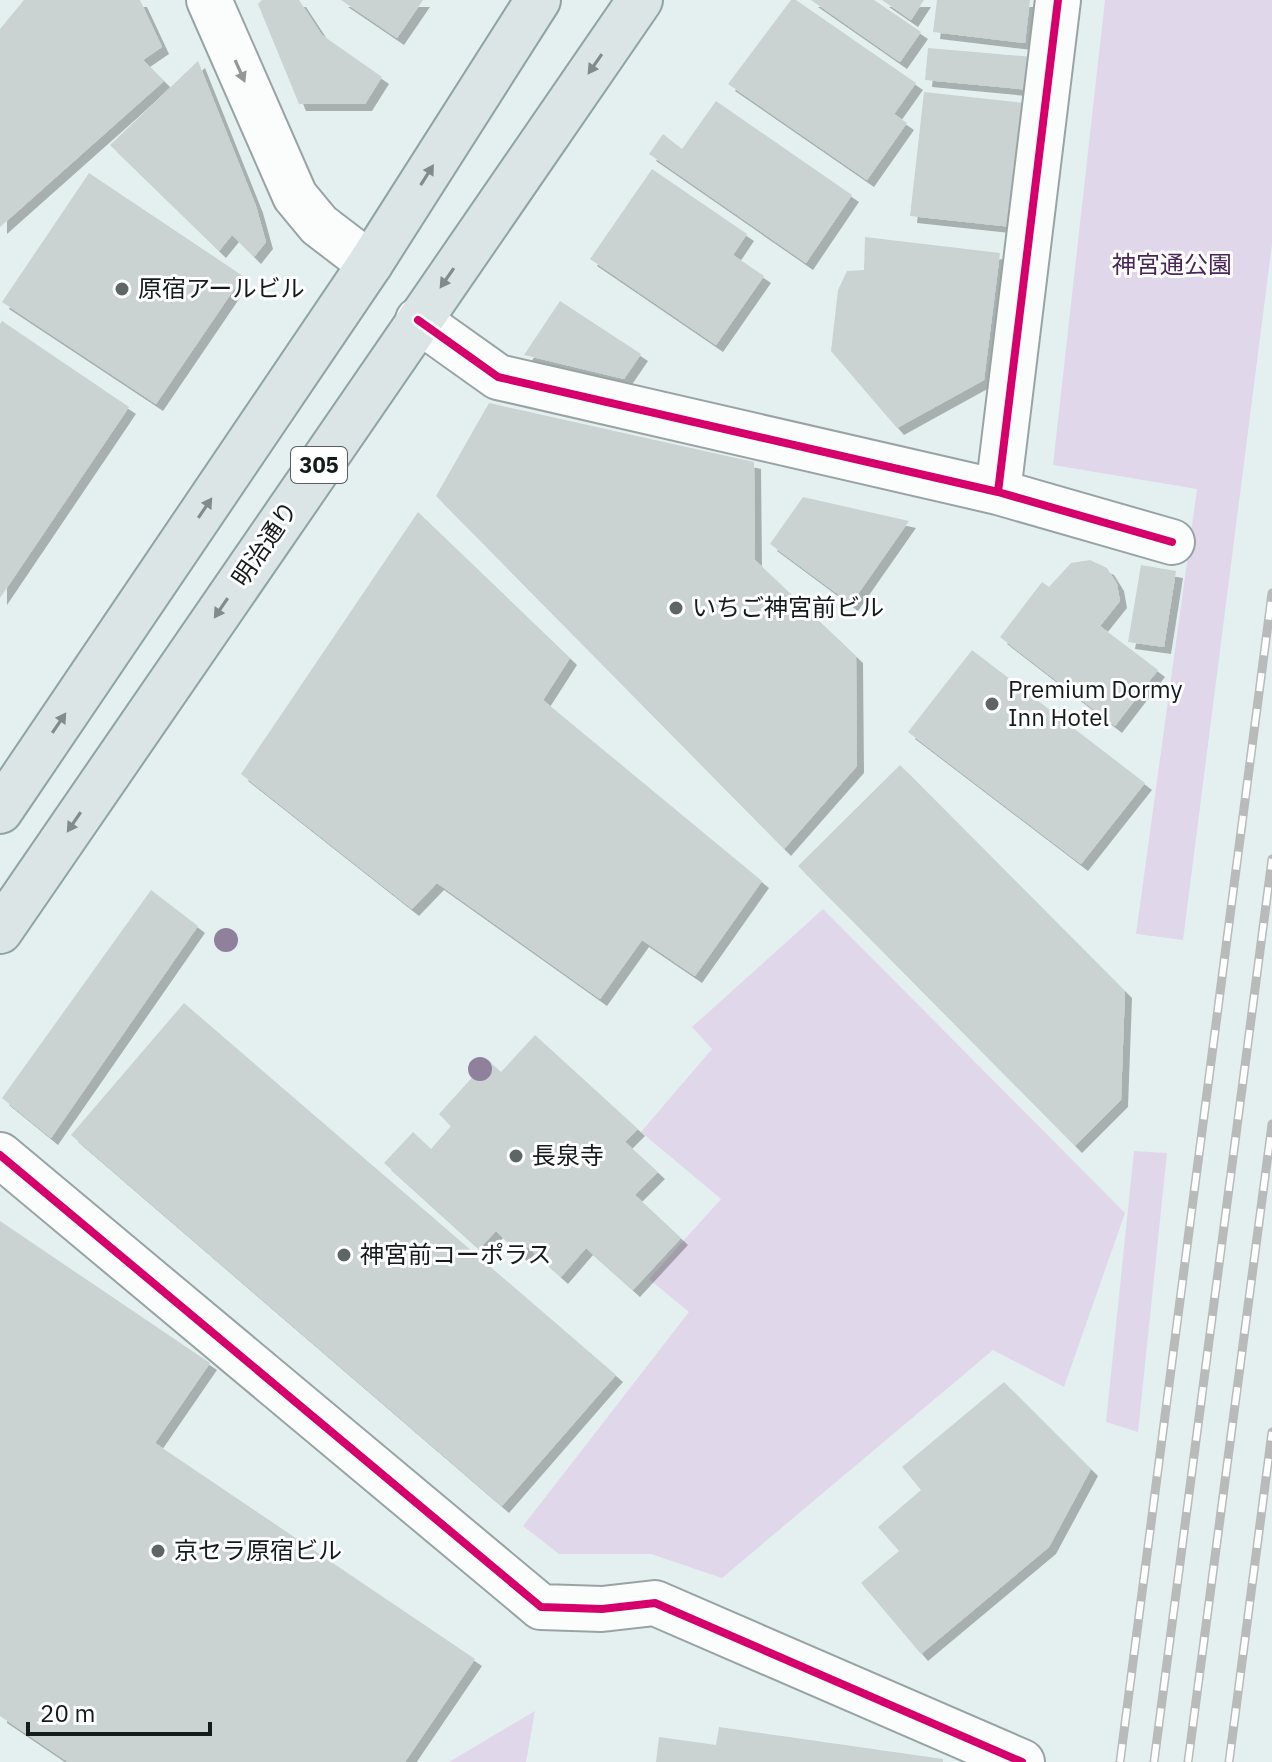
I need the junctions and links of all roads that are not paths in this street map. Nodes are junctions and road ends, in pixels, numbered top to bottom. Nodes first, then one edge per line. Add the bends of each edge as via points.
1 (209, 0) edge
2 (538, 0) edge
3 (640, 0) edge
4 (1058, 0) edge
5 (370, 264) junction
6 (418, 320) junction
7 (998, 492) junction
8 (1172, 542) dead end
9 (0, 811) edge
10 (0, 931) edge
11 (0, 1155) edge
12 (1022, 1762) edge

1 -> 5 street via 295,196 319,225
5 -> 2 main road
3 -> 6 main road, 明治通り / 305
4 - 7 street
9 -> 5 main road
6 - 7 street via 498,377
6 -> 10 main road, 明治通り / 305
7 - 8 street
11 - 12 street via 541,1607 602,1609 655,1603

